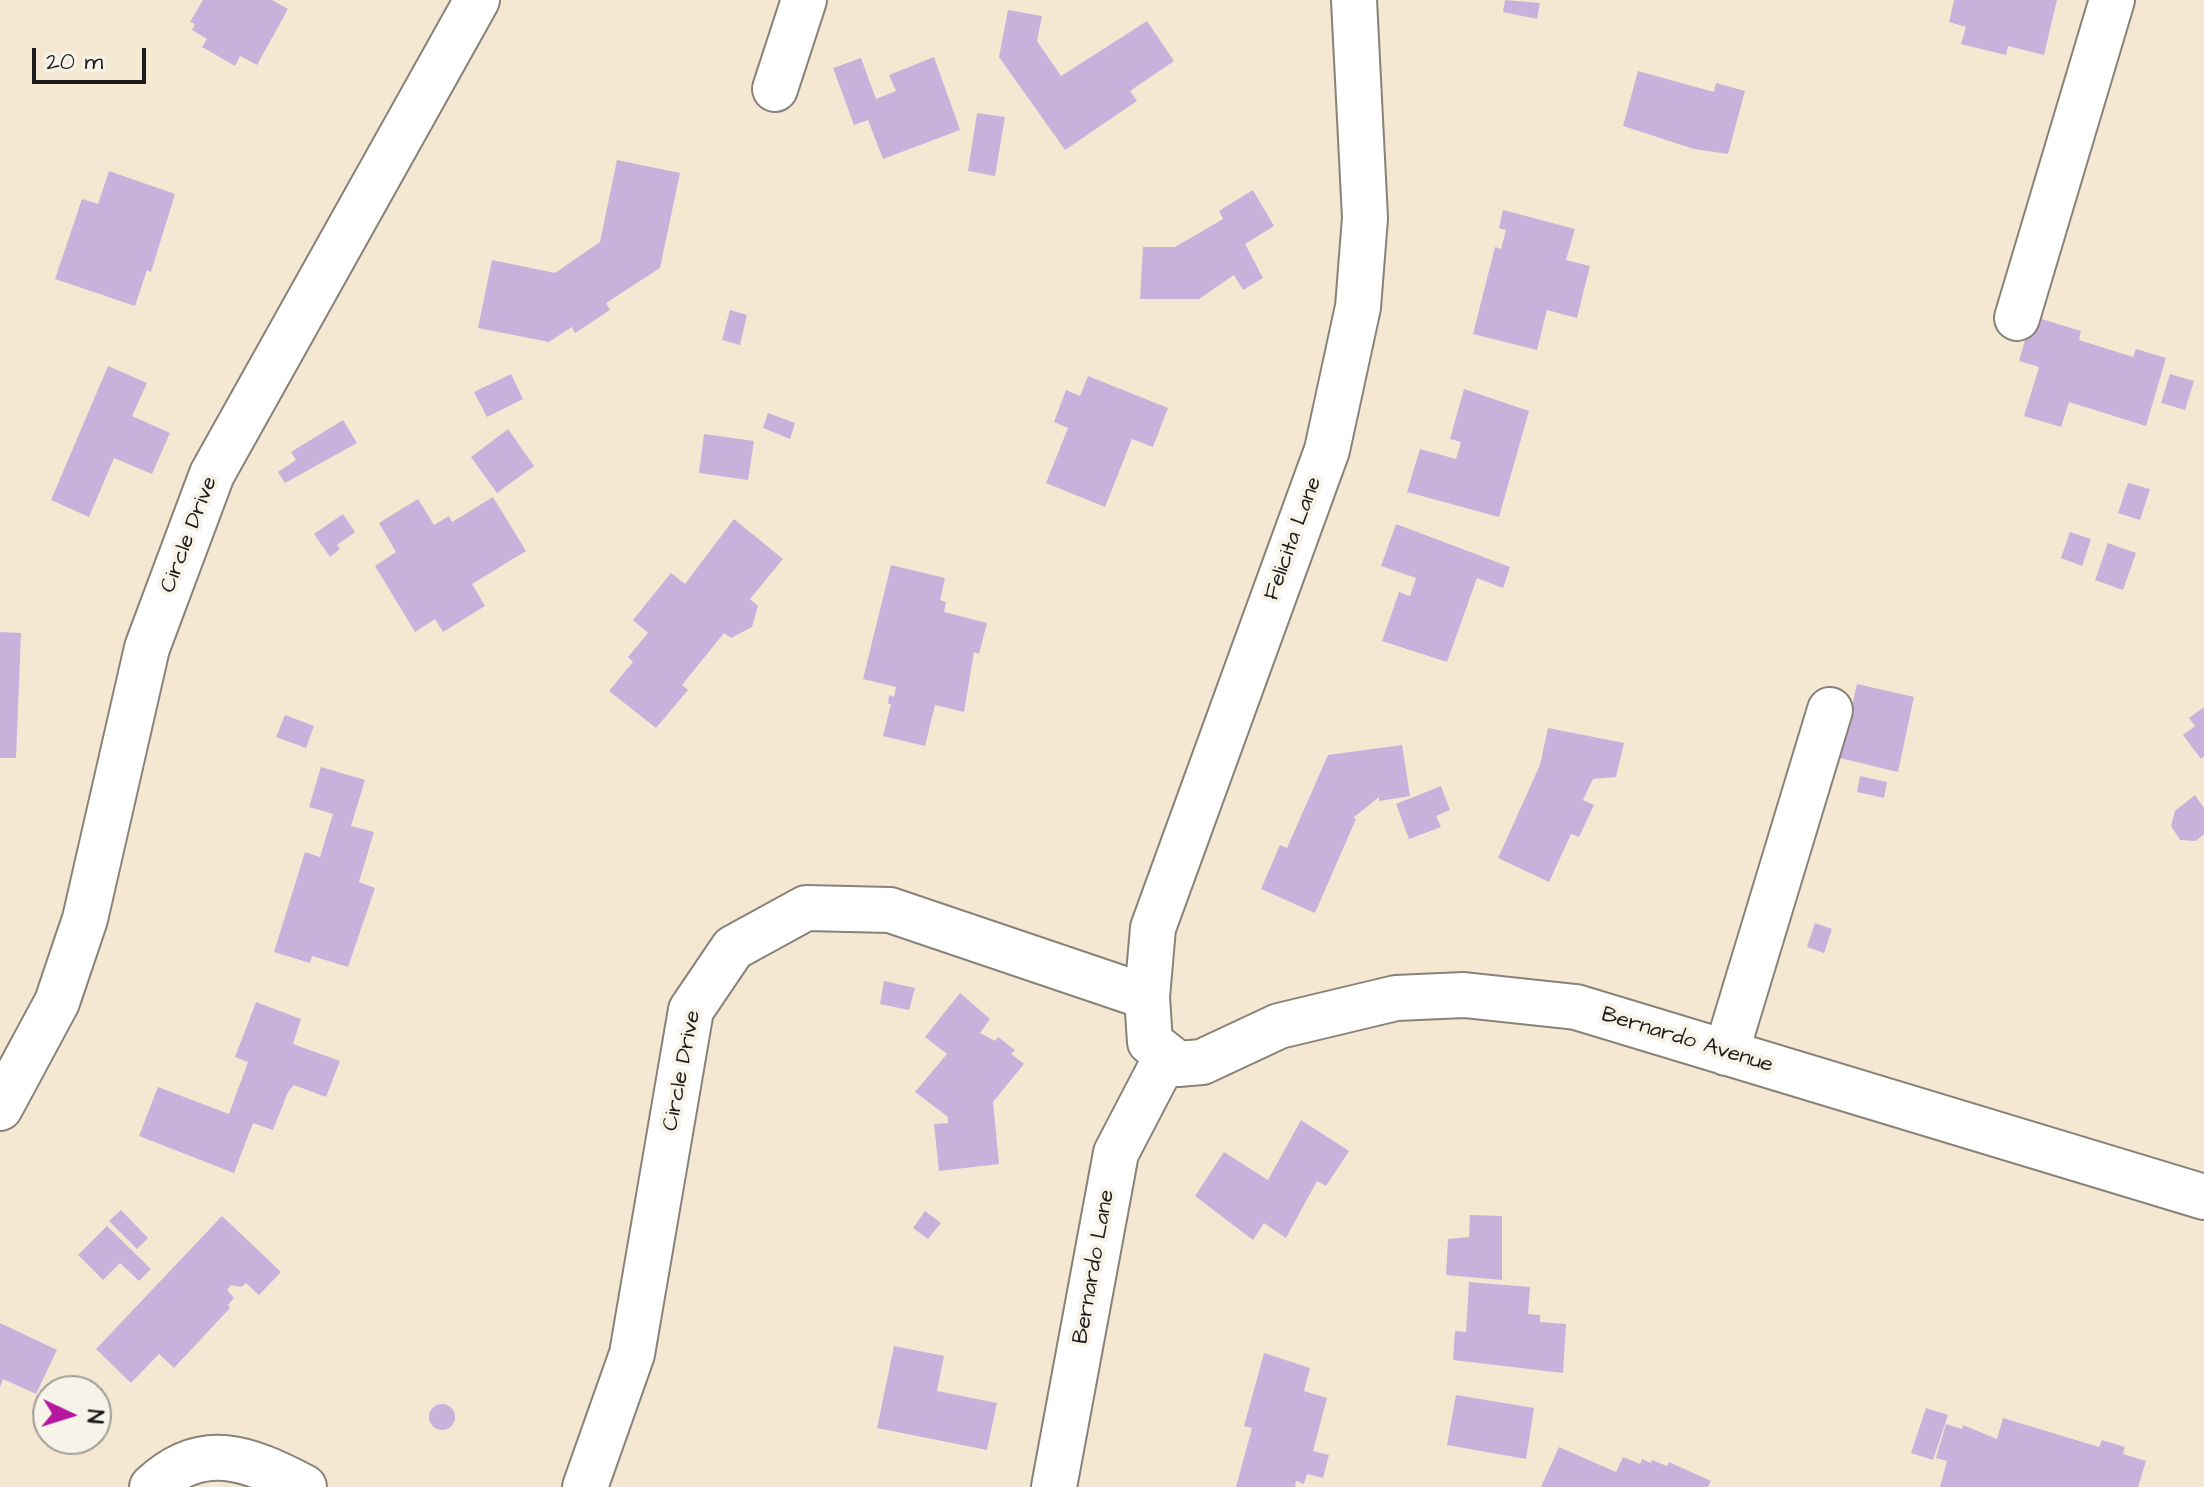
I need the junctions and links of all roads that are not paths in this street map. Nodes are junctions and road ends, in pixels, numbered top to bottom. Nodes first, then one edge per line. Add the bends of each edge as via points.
1 (477, 0) edge
2 (804, 0) edge
3 (1354, 0) edge
4 (2112, 0) edge
5 (775, 89) dead end
6 (2017, 318) dead end
7 (1830, 710) dead end
8 (1147, 997) junction
9 (18, 1052) edge
10 (1726, 1053) junction
11 (1166, 1057) junction
12 (0, 1108) edge
13 (2204, 1197) edge
14 (152, 1487) edge
15 (304, 1487) edge
16 (585, 1487) edge
17 (1054, 1487) edge

1 - 9 street, Circle Drive via 212,474 147,648 85,919 57,1002
2 - 5 street
3 - 8 street, Felicita Lane via 1365,218 1358,307 1327,450 1153,928
4 - 6 street
7 - 10 street
8 - 11 street, Felicita Lane via 1150,1042
8 - 16 street, Circle Drive via 890,910 806,908 733,948 691,1010 632,1354
9 - 12 street, Circle Drive
10 - 11 street, Bernardo Avenue via 1576,1007 1464,995 1396,998 1279,1026 1202,1062 1178,1064
10 - 13 street, Bernardo Avenue
11 - 17 street, Bernardo Lane via 1116,1153
14 - 15 street via 192,1459 219,1456 256,1464

